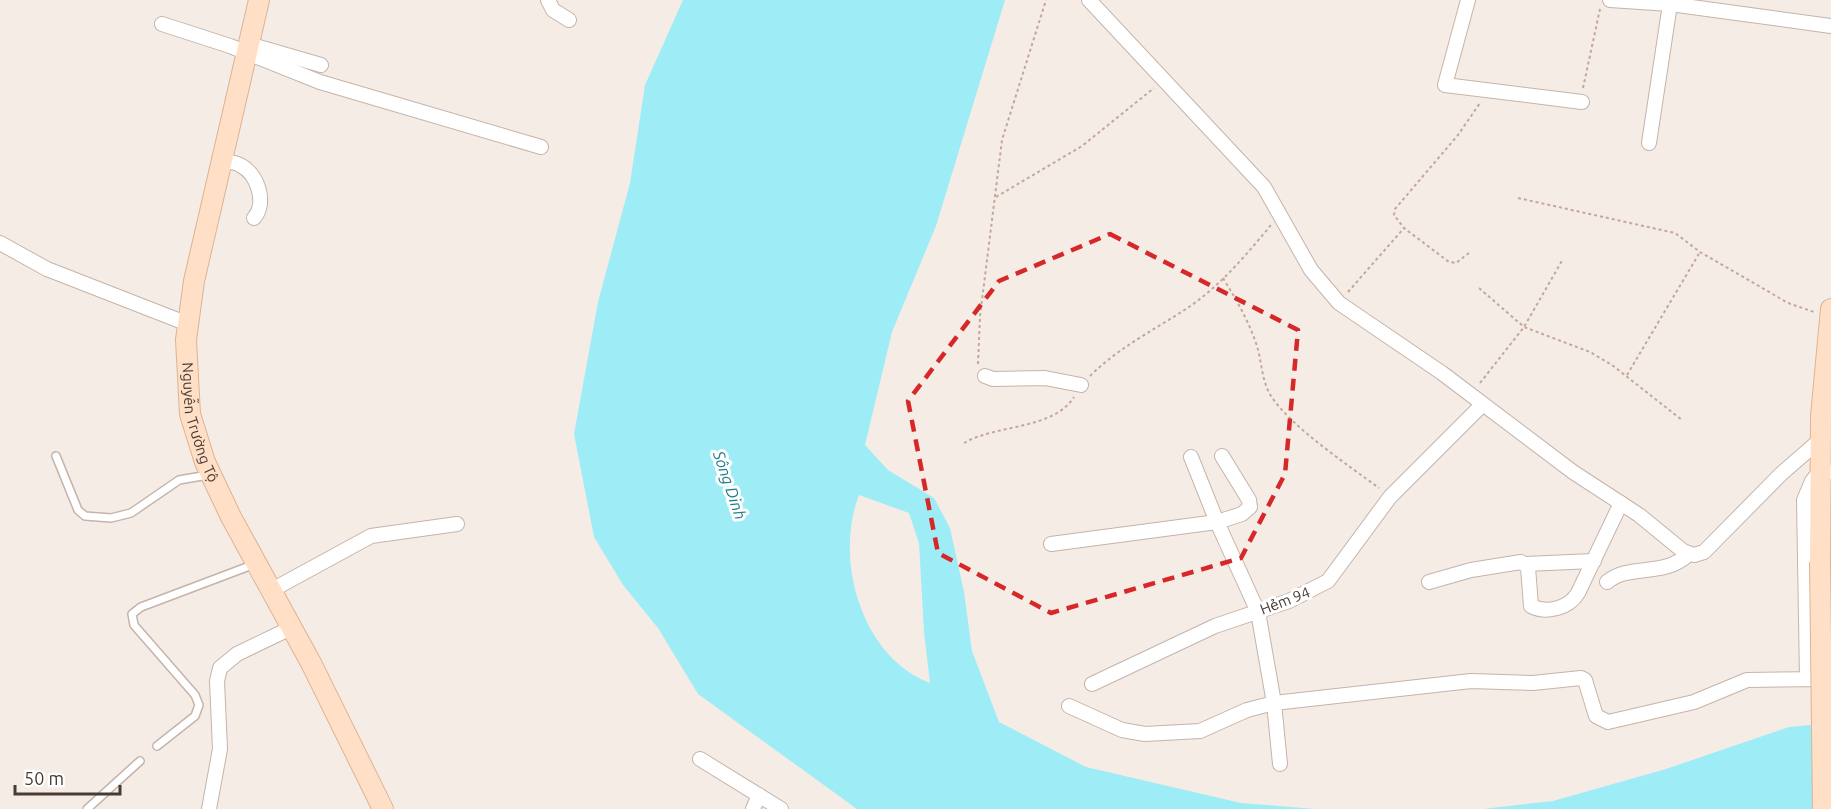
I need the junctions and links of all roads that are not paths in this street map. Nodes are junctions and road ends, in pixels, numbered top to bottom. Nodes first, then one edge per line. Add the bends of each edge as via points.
1 (259, 0) edge
2 (548, 0) edge
3 (1089, 0) edge
4 (1468, 0) edge
5 (1610, 0) edge
6 (1670, 4) junction
7 (569, 20) dead end
8 (162, 24) dead end
9 (1831, 26) edge
10 (248, 48) junction
11 (321, 64) dead end
12 (1582, 102) road end
13 (1649, 143) dead end
14 (541, 147) dead end
15 (222, 161) junction
16 (254, 218) dead end
17 (0, 243) edge
18 (1831, 312) edge
19 (188, 324) junction
20 (985, 376) road end
21 (1082, 386) road end
22 (1482, 405) junction
23 (1820, 440) junction
24 (56, 456) dead end
25 (1222, 456) dead end
26 (1191, 457) dead end
27 (1826, 471) edge
28 (211, 474) junction
29 (1622, 503) junction
30 (1217, 522) junction
31 (457, 524) dead end
32 (1051, 544) dead end
33 (1689, 554) junction
34 (1594, 561) junction
35 (255, 564) junction
36 (1526, 564) junction
37 (1429, 582) dead end
38 (1607, 582) dead end
39 (270, 591) junction
40 (1258, 612) junction
41 (291, 628) junction
42 (1807, 679) junction
43 (1831, 680) edge
44 (1092, 684) dead end
45 (1274, 704) junction
46 (1069, 706) dead end
47 (157, 746) dead end
48 (700, 759) dead end
49 (140, 761) dead end
50 (1280, 764) dead end
51 (759, 795) junction
52 (87, 809) edge
53 (209, 809) edge
54 (383, 809) edge
55 (753, 809) edge
56 (781, 809) edge
57 (1823, 809) edge

1 - 10 street, Nguyễn Trường Tộ
2 - 7 street via 553,10
3 - 22 street via 1264,187 1311,270 1339,303
4 - 12 street via 1445,85
5 - 6 street
6 - 9 street
6 - 13 street
8 - 10 street
10 - 11 street
10 - 14 street via 320,82
10 - 15 street, Nguyễn Trường Tộ
15 - 16 street via 238,164 253,179 261,199
15 - 19 street, Nguyễn Trường Tộ
17 - 19 street via 57,273
18 - 23 street via 1824,357
19 - 28 street, Nguyễn Trường Tộ via 190,414
20 - 21 street via 1045,378
22 - 29 street
22 - 40 street, Hẻm 94 via 1390,497 1328,581 1309,593
23 - 27 street
23 - 33 street via 1704,552
24 - 28 lane via 78,510 85,516 111,518 131,513 179,480
25 - 30 street via 1251,504 1242,514
26 - 30 street
27 - 42 street via 1804,500
27 - 57 street, bridge via 1820,562
28 - 35 street, Nguyễn Trường Tộ
29 - 33 street
29 - 34 street
30 - 32 street
30 - 40 street
31 - 39 street via 371,536
33 - 38 street via 1678,565 1622,574
34 - 36 street
34 - 36 street via 1575,598 1561,607 1546,609 1530,604
35 - 39 street, Nguyễn Trường Tộ
35 - 47 lane via 141,607 132,614 134,625 195,694 199,705 195,716
36 - 37 street via 1487,567
39 - 41 street, Nguyễn Trường Tộ
40 - 44 street, Hẻm 94 via 1215,626
40 - 45 street
41 - 53 street via 237,654 220,668 220,749
41 - 54 street, Nguyễn Trường Tộ
42 - 43 street
42 - 45 street via 1746,680 1694,702 1608,722 1596,717 1585,680 1581,678 1471,681
45 - 46 street via 1247,710 1200,731 1145,734 1122,730
45 - 50 street
48 - 51 street
49 - 52 lane
51 - 55 street
51 - 56 street

